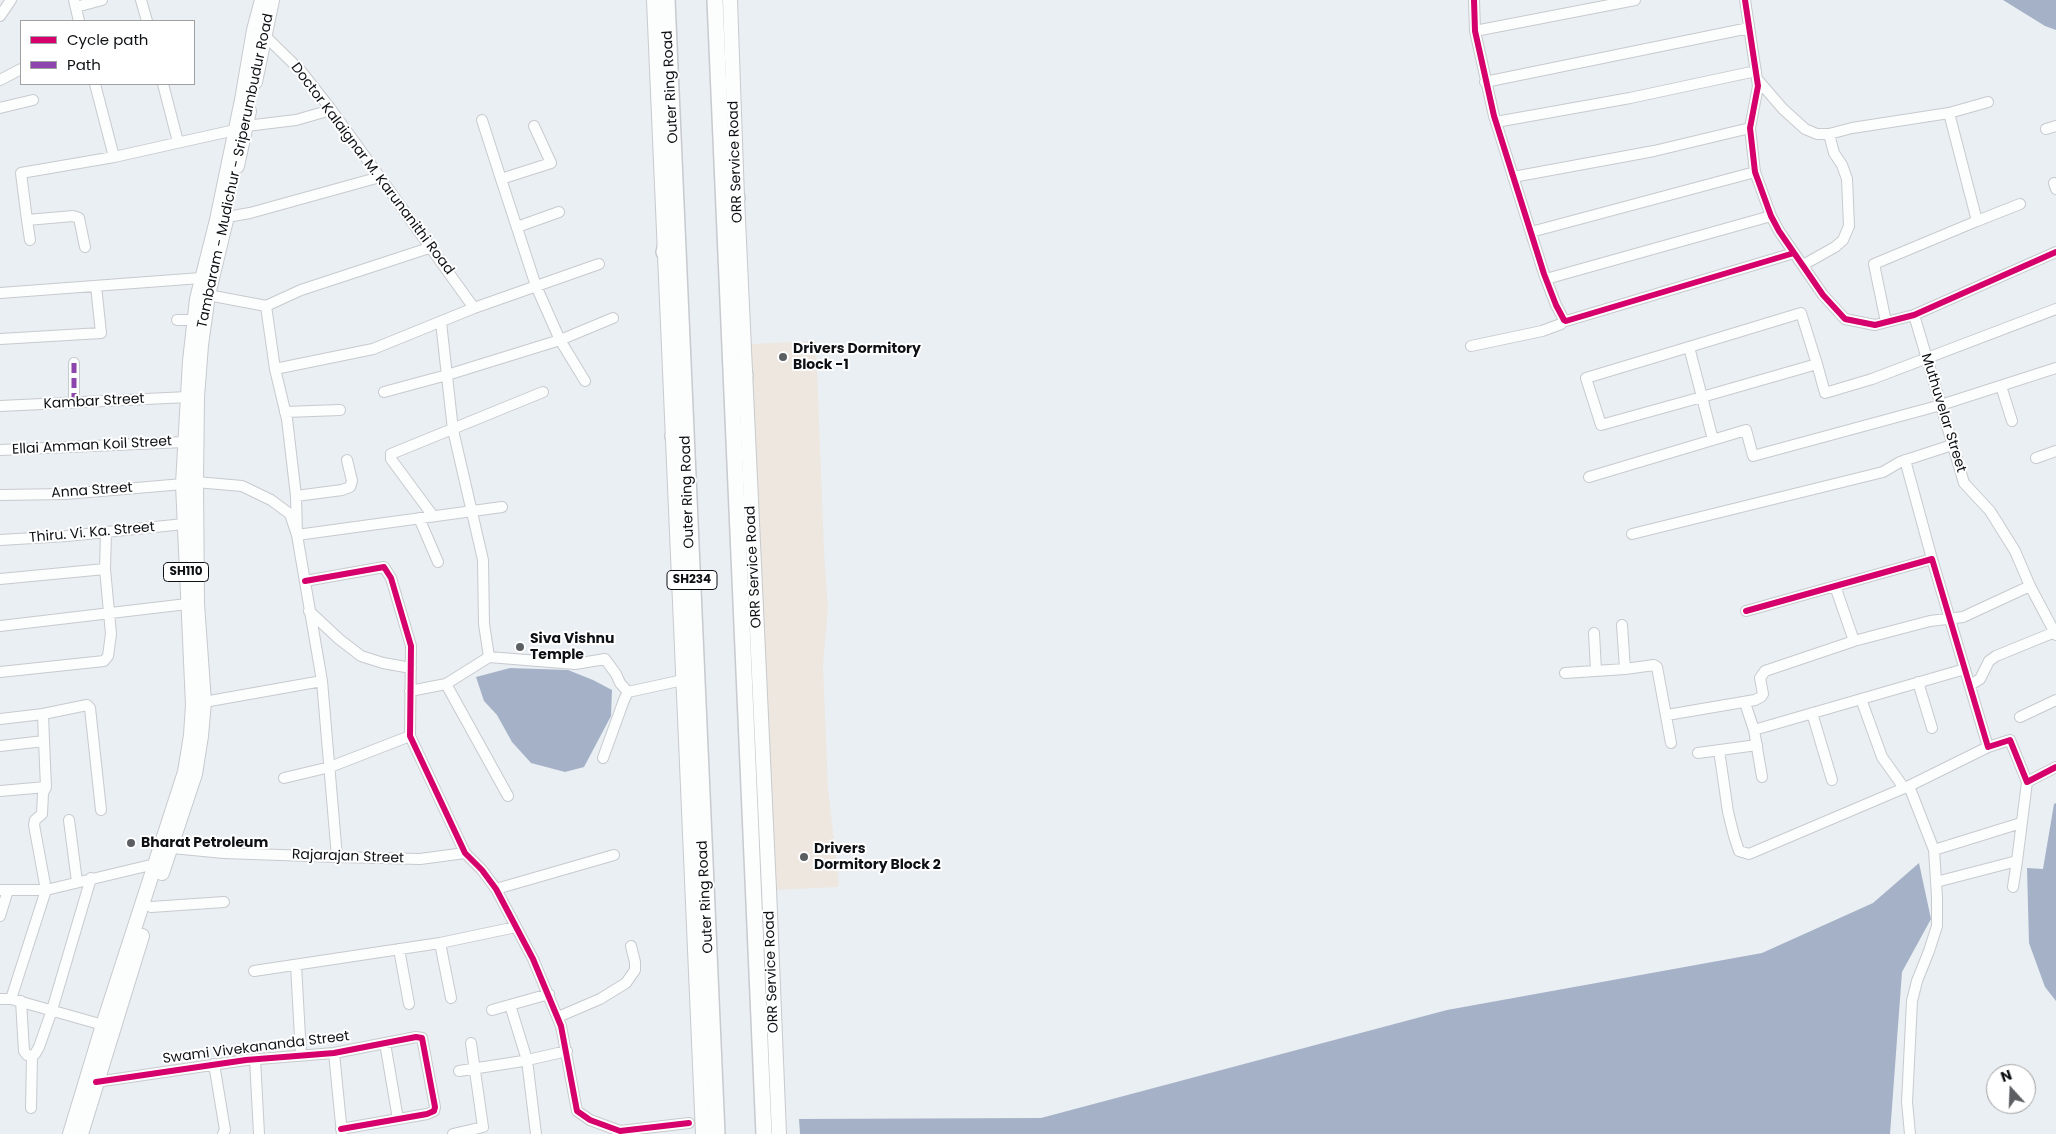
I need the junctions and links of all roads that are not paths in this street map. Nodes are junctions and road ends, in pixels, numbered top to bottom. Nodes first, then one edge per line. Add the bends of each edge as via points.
1 (11, 0) edge
2 (102, 0) edge
3 (141, 0) edge
4 (262, 0) edge
5 (272, 0) edge
6 (654, 0) edge
7 (667, 0) edge
8 (715, 0) edge
9 (730, 0) edge
10 (1474, 0) edge
11 (1636, 0) edge
12 (1745, 0) edge
13 (75, 3) edge
14 (0, 16) edge
15 (80, 20) edge
16 (146, 20) edge
17 (1749, 28) junction
18 (1475, 31) junction
19 (259, 32) junction
20 (20, 70) edge
21 (1757, 75) junction
22 (0, 80) edge
23 (1485, 82) junction
24 (95, 85) edge
25 (163, 85) edge
26 (33, 100) dead end
27 (1988, 102) dead end
28 (0, 108) edge
29 (331, 110) junction
30 (1949, 113) junction
31 (482, 120) dead end
32 (1496, 122) junction
33 (534, 126) dead end
34 (240, 128) junction
35 (1750, 128) junction
36 (1829, 134) junction
37 (178, 142) junction
38 (722, 147) junction
39 (114, 157) junction
40 (1755, 172) junction
41 (380, 177) junction
42 (1513, 177) junction
43 (501, 179) junction
44 (736, 198) junction
45 (2020, 204) dead end
46 (676, 206) junction
47 (559, 212) dead end
48 (1771, 216) junction
49 (227, 217) junction
50 (27, 220) junction
51 (1977, 220) junction
52 (517, 227) junction
53 (1531, 232) junction
54 (30, 240) dead end
55 (85, 247) dead end
56 (432, 247) junction
57 (664, 252) junction
58 (2056, 252) edge
59 (1794, 253) junction
60 (599, 264) dead end
61 (1803, 265) junction
62 (201, 278) junction
63 (1546, 279) junction
64 (96, 286) junction
65 (536, 286) junction
66 (0, 293) edge
67 (208, 295) junction
68 (266, 306) junction
69 (474, 308) junction
70 (2056, 309) edge
71 (1914, 315) junction
72 (612, 318) dead end
73 (177, 320) dead end
74 (194, 320) junction
75 (1564, 320) junction
76 (441, 322) junction
77 (1886, 322) junction
78 (0, 340) edge
79 (560, 340) junction
80 (1471, 346) dead end
81 (1689, 347) junction
82 (1927, 358) junction
83 (74, 363) dead end
84 (1817, 364) junction
85 (2056, 368) edge
86 (275, 369) junction
87 (447, 375) junction
88 (745, 375) junction
89 (585, 381) dead end
90 (2001, 386) junction
91 (384, 392) dead end
92 (543, 392) dead end
93 (188, 397) junction
94 (1702, 397) junction
95 (74, 403) junction
96 (0, 406) edge
97 (1941, 406) junction
98 (340, 410) dead end
99 (285, 412) junction
100 (2012, 421) dead end
101 (453, 430) junction
102 (734, 430) junction
103 (673, 436) junction
104 (1713, 440) junction
105 (184, 442) junction
106 (1952, 445) junction
107 (0, 450) edge
108 (2056, 451) edge
109 (2036, 458) dead end
110 (347, 460) dead end
111 (1906, 460) junction
112 (1589, 476) dead end
113 (688, 482) junction
114 (189, 483) junction
115 (0, 495) edge
116 (296, 496) junction
117 (502, 506) dead end
118 (472, 511) junction
119 (433, 516) junction
120 (419, 518) junction
121 (184, 524) junction
122 (106, 532) junction
123 (1632, 534) dead end
124 (297, 535) junction
125 (0, 540) edge
126 (1932, 559) junction
127 (438, 562) dead end
128 (105, 569) junction
129 (0, 579) edge
130 (305, 581) junction
131 (1835, 586) junction
132 (2030, 586) junction
133 (187, 604) junction
134 (309, 611) junction
135 (1746, 611) dead end
136 (108, 612) junction
137 (1951, 618) junction
138 (1622, 625) dead end
139 (0, 626) edge
140 (2054, 628) edge
141 (1594, 633) dead end
142 (1854, 641) junction
143 (489, 657) junction
144 (410, 668) junction
145 (1625, 669) junction
146 (1965, 669) junction
147 (1596, 670) junction
148 (0, 672) edge
149 (1565, 672) dead end
150 (683, 680) junction
151 (322, 681) junction
152 (1918, 682) junction
153 (446, 684) junction
154 (1970, 685) junction
155 (410, 691) junction
156 (628, 692) junction
157 (1861, 699) junction
158 (2056, 700) edge
159 (204, 702) junction
160 (1745, 702) junction
161 (43, 714) junction
162 (1667, 714) junction
163 (1812, 714) junction
164 (2020, 716) dead end
165 (0, 719) edge
166 (1932, 728) dead end
167 (1754, 730) junction
168 (410, 736) junction
169 (44, 741) junction
170 (1671, 743) dead end
171 (1757, 745) junction
172 (0, 746) edge
173 (1988, 747) junction
174 (1719, 750) junction
175 (1698, 753) dead end
176 (603, 758) dead end
177 (330, 767) junction
178 (2056, 767) edge
179 (1762, 777) dead end
180 (284, 778) dead end
181 (1832, 780) dead end
182 (2027, 782) junction
183 (46, 787) junction
184 (1906, 787) junction
185 (0, 791) edge
186 (508, 796) dead end
187 (101, 810) dead end
188 (69, 820) dead end
189 (2021, 824) junction
190 (167, 846) junction
191 (1934, 850) junction
192 (465, 854) junction
193 (614, 855) dead end
194 (337, 857) junction
195 (2017, 861) junction
196 (160, 864) junction
197 (90, 878) junction
198 (77, 882) junction
199 (1936, 882) junction
200 (2013, 887) dead end
201 (496, 889) junction
202 (4, 890) edge
203 (46, 890) junction
204 (224, 902) dead end
205 (151, 907) junction
206 (0, 916) edge
207 (516, 927) junction
208 (440, 943) junction
209 (631, 946) dead end
210 (399, 950) junction
211 (296, 965) junction
212 (254, 971) dead end
213 (548, 994) junction
214 (450, 998) dead end
215 (0, 999) edge
216 (16, 1000) junction
217 (409, 1004) dead end
218 (510, 1005) junction
219 (52, 1010) junction
220 (492, 1010) dead end
221 (558, 1017) junction
222 (103, 1025) junction
223 (385, 1043) junction
224 (471, 1043) dead end
225 (567, 1050) junction
226 (334, 1053) junction
227 (301, 1055) junction
228 (32, 1056) junction
229 (255, 1059) junction
230 (527, 1060) junction
231 (214, 1064) junction
232 (474, 1068) junction
233 (459, 1071) dead end
234 (96, 1082) junction
235 (31, 1108) dead end
236 (398, 1119) junction
237 (689, 1123) dead end
238 (341, 1131) edge
239 (620, 1132) edge
240 (80, 1134) edge
241 (223, 1134) edge
242 (259, 1134) edge
243 (453, 1134) edge
244 (536, 1134) edge
245 (702, 1134) edge
246 (717, 1134) edge
247 (764, 1134) edge
248 (778, 1134) edge
249 (1910, 1134) edge

1 - 14 street
2 - 13 street
3 - 16 street
4 - 19 main road, Tambaram - Mudichur - Sriperumbudur Road / SH110
5 - 19 main road, Tambaram - Mudichur - Sriperumbudur Road / SH110
6 - 57 main road
7 - 46 highway, Outer Ring Road / SH234
8 - 38 highway
9 - 44 main road, ORR Service Road
10 - 18 street
11 - 18 street
12 - 17 street
13 - 15 street
17 - 21 street
17 - 23 street
18 - 23 street
19 - 29 street, Doctor Kalaignar M. Karunanithi Road via 301,71
19 - 34 main road, Tambaram - Mudichur - Sriperumbudur Road / SH110 via 242,100
20 - 22 street
21 - 32 street
21 - 35 street
21 - 36 street via 1783,109 1805,129
23 - 32 street
24 - 39 street
25 - 37 street
26 - 28 street
27 - 30 street
29 - 34 street via 296,120
29 - 41 street, Doctor Kalaignar M. Karunanithi Road
30 - 36 street
30 - 51 street
31 - 43 street
32 - 42 street
33 - 43 street via 551,163
34 - 37 street
34 - 49 main road, Tambaram - Mudichur - Sriperumbudur Road / SH110
34 - 62 main road, Tambaram - Mudichur - Sriperumbudur Road / SH110
35 - 40 street
35 - 42 street via 1654,151
36 - 61 street via 1834,153 1848,179 1849,226 1836,247
37 - 39 street
38 - 44 highway
38 - 102 highway
39 - 50 street via 21,173
40 - 48 street
40 - 53 street
41 - 49 street
41 - 56 street, Doctor Kalaignar M. Karunanithi Road
42 - 53 street
43 - 52 street
44 - 88 main road, ORR Service Road
45 - 51 street
46 - 57 highway
46 - 113 highway, Outer Ring Road / SH234
47 - 52 street
48 - 59 street
48 - 63 street
49 - 67 main road, Tambaram - Mudichur - Sriperumbudur Road / SH110
50 - 54 street
50 - 55 street via 79,218
51 - 77 street via 1874,264
52 - 65 street
53 - 63 street
56 - 68 street via 301,290
56 - 69 street, Doctor Kalaignar M. Karunanithi Road
57 - 103 main road
58 - 71 street
59 - 61 street
59 - 75 street
60 - 65 street
61 - 77 street via 1845,319 1875,325
62 - 64 street
62 - 74 main road, Tambaram - Mudichur - Sriperumbudur Road / SH110
63 - 75 street
64 - 66 street
64 - 78 street via 101,333
65 - 69 street
65 - 79 street
67 - 68 street
67 - 114 main road, Tambaram - Mudichur - Sriperumbudur Road / SH110
68 - 86 street
69 - 76 street
70 - 82 street
71 - 77 street
71 - 82 street, Muthuvelar Street
72 - 79 street
73 - 74 street
74 - 93 main road, Tambaram - Mudichur - Sriperumbudur Road / SH110
75 - 80 street via 1542,330
76 - 86 street via 373,349
76 - 87 street
79 - 87 street
79 - 89 street
81 - 84 street via 1801,313
81 - 94 street
81 - 94 street via 1586,378 1601,425
82 - 84 street via 1825,393
82 - 97 street, Muthuvelar Street
83 - 95 street
84 - 94 street
85 - 90 street
86 - 99 street
87 - 91 street
87 - 101 street
88 - 102 highway
88 - 248 main road, ORR Service Road
90 - 97 street
90 - 100 street
92 - 101 street
93 - 95 street, Kambar Street
93 - 105 main road, Tambaram - Mudichur - Sriperumbudur Road / SH110
94 - 104 street
95 - 96 street, Kambar Street
97 - 104 street via 1753,456 1746,430
97 - 106 street, Muthuvelar Street
98 - 99 street
99 - 116 street
101 - 118 street
101 - 119 street via 391,454 391,460
102 - 247 highway
103 - 113 highway
103 - 150 main road
104 - 112 street
105 - 107 street, Ellai Amman Koil Street
105 - 114 main road, Tambaram - Mudichur - Sriperumbudur Road / SH110
106 - 111 street
106 - 132 street, Muthuvelar Street via 1964,483 1990,511 2015,551
108 - 109 street
110 - 116 street via 352,481 350,487
111 - 123 street via 1883,472
111 - 126 street
113 - 246 highway, Outer Ring Road / SH234
114 - 115 street, Anna Street via 66,494
114 - 121 main road, Tambaram - Mudichur - Sriperumbudur Road / SH110
114 - 124 street, Anna Street via 242,486 271,500 290,514
114 - 159 main road, Tambaram - Mudichur - Sriperumbudur Road / SH110
116 - 124 street
117 - 118 street
118 - 119 street
118 - 143 street via 483,560 484,624
119 - 120 street
120 - 124 street
120 - 127 street
121 - 122 street, Thiru. Vi. Ka. Street
121 - 133 main road, Tambaram - Mudichur - Sriperumbudur Road / SH110
122 - 125 street, Thiru. Vi. Ka. Street
122 - 128 street
124 - 130 street
126 - 131 street
126 - 137 street
128 - 129 street
128 - 136 street
130 - 134 street
130 - 144 street via 384,567 391,578 411,646
131 - 135 street
131 - 142 street
132 - 137 street via 1963,617
132 - 140 street, Muthuvelar Street
133 - 136 street
133 - 190 main road, Tambaram - Mudichur - Sriperumbudur Road / SH110 via 193,705 191,735
134 - 144 street via 361,656
134 - 151 street
136 - 139 street
136 - 148 street via 111,647 104,662
137 - 142 street via 1930,620
137 - 146 street
138 - 145 street
140 - 154 street via 1996,656 1989,661 1980,679
141 - 147 street
142 - 160 street via 1766,671 1760,678 1761,697
143 - 153 street
143 - 156 street via 575,664 604,659
144 - 155 street
145 - 147 street
145 - 162 street via 1657,667
146 - 152 street
146 - 154 street
147 - 149 street
150 - 156 street
150 - 245 main road
151 - 159 street
151 - 177 street
152 - 157 street
152 - 166 street
153 - 155 street
153 - 186 street
154 - 173 street
155 - 168 street
156 - 176 street
157 - 163 street
157 - 184 street via 1882,757
158 - 164 street
159 - 190 main road, Tambaram - Mudichur - Sriperumbudur Road / SH110 via 194,774
160 - 162 street
160 - 167 street
161 - 165 street
161 - 169 street
161 - 187 street via 83,705 90,708
162 - 170 street
163 - 167 street
163 - 181 street
167 - 171 street
168 - 177 street
168 - 192 street
169 - 172 street
169 - 183 street
171 - 174 street
171 - 179 street
173 - 182 street via 2010,740
173 - 184 street
174 - 175 street
174 - 184 street via 1728,812 1739,851 1743,854
177 - 180 street
177 - 194 street
178 - 182 street
182 - 189 street
183 - 185 street
183 - 203 street via 42,814 34,825
184 - 191 street
188 - 198 street
189 - 191 street
189 - 195 street
190 - 194 street, Rajarajan Street via 224,853
190 - 196 main road, Tambaram - Mudichur - Sriperumbudur Road / SH110
191 - 199 street
192 - 194 street, Rajarajan Street via 420,859
192 - 201 street
193 - 201 street
195 - 199 street
195 - 200 street
196 - 197 street
196 - 205 main road, Tambaram - Mudichur - Sriperumbudur Road / SH110
196 - 222 main road, Tambaram - Mudichur - Sriperumbudur Road / SH110
197 - 198 street
197 - 219 street
198 - 203 street
199 - 249 street via 1937,926 1917,980 1910,1025 1907,1102
201 - 207 street
202 - 203 street
202 - 206 street
203 - 216 street
204 - 205 street
205 - 234 main road, Tambaram - Mudichur - Sriperumbudur Road / SH110
207 - 208 street
207 - 213 street
208 - 210 street
208 - 214 street
209 - 221 street via 635,970 626,983 600,999
210 - 211 street
210 - 217 street
211 - 212 street
211 - 227 street
213 - 218 street
213 - 221 street
215 - 216 street
216 - 219 street
216 - 228 street via 24,1051
218 - 220 street
218 - 230 street
219 - 222 street
219 - 228 street via 39,1047
221 - 225 street
222 - 240 main road, Tambaram - Mudichur - Sriperumbudur Road / SH110
223 - 226 street, Swami Vivekananda Street
223 - 236 street
223 - 236 street, Swami Vivekananda Street via 419,1037 424,1042 434,1111
224 - 232 street
225 - 230 street
225 - 239 street via 577,1111
226 - 227 street, Swami Vivekananda Street
226 - 238 street
227 - 229 street, Swami Vivekananda Street
228 - 235 street
229 - 231 street, Swami Vivekananda Street
229 - 242 street
230 - 232 street
230 - 244 street
231 - 234 street, Swami Vivekananda Street
231 - 241 street
232 - 233 street
232 - 243 street via 483,1127
234 - 240 main road, Tambaram - Mudichur - Sriperumbudur Road / SH110
236 - 238 street
237 - 239 street

